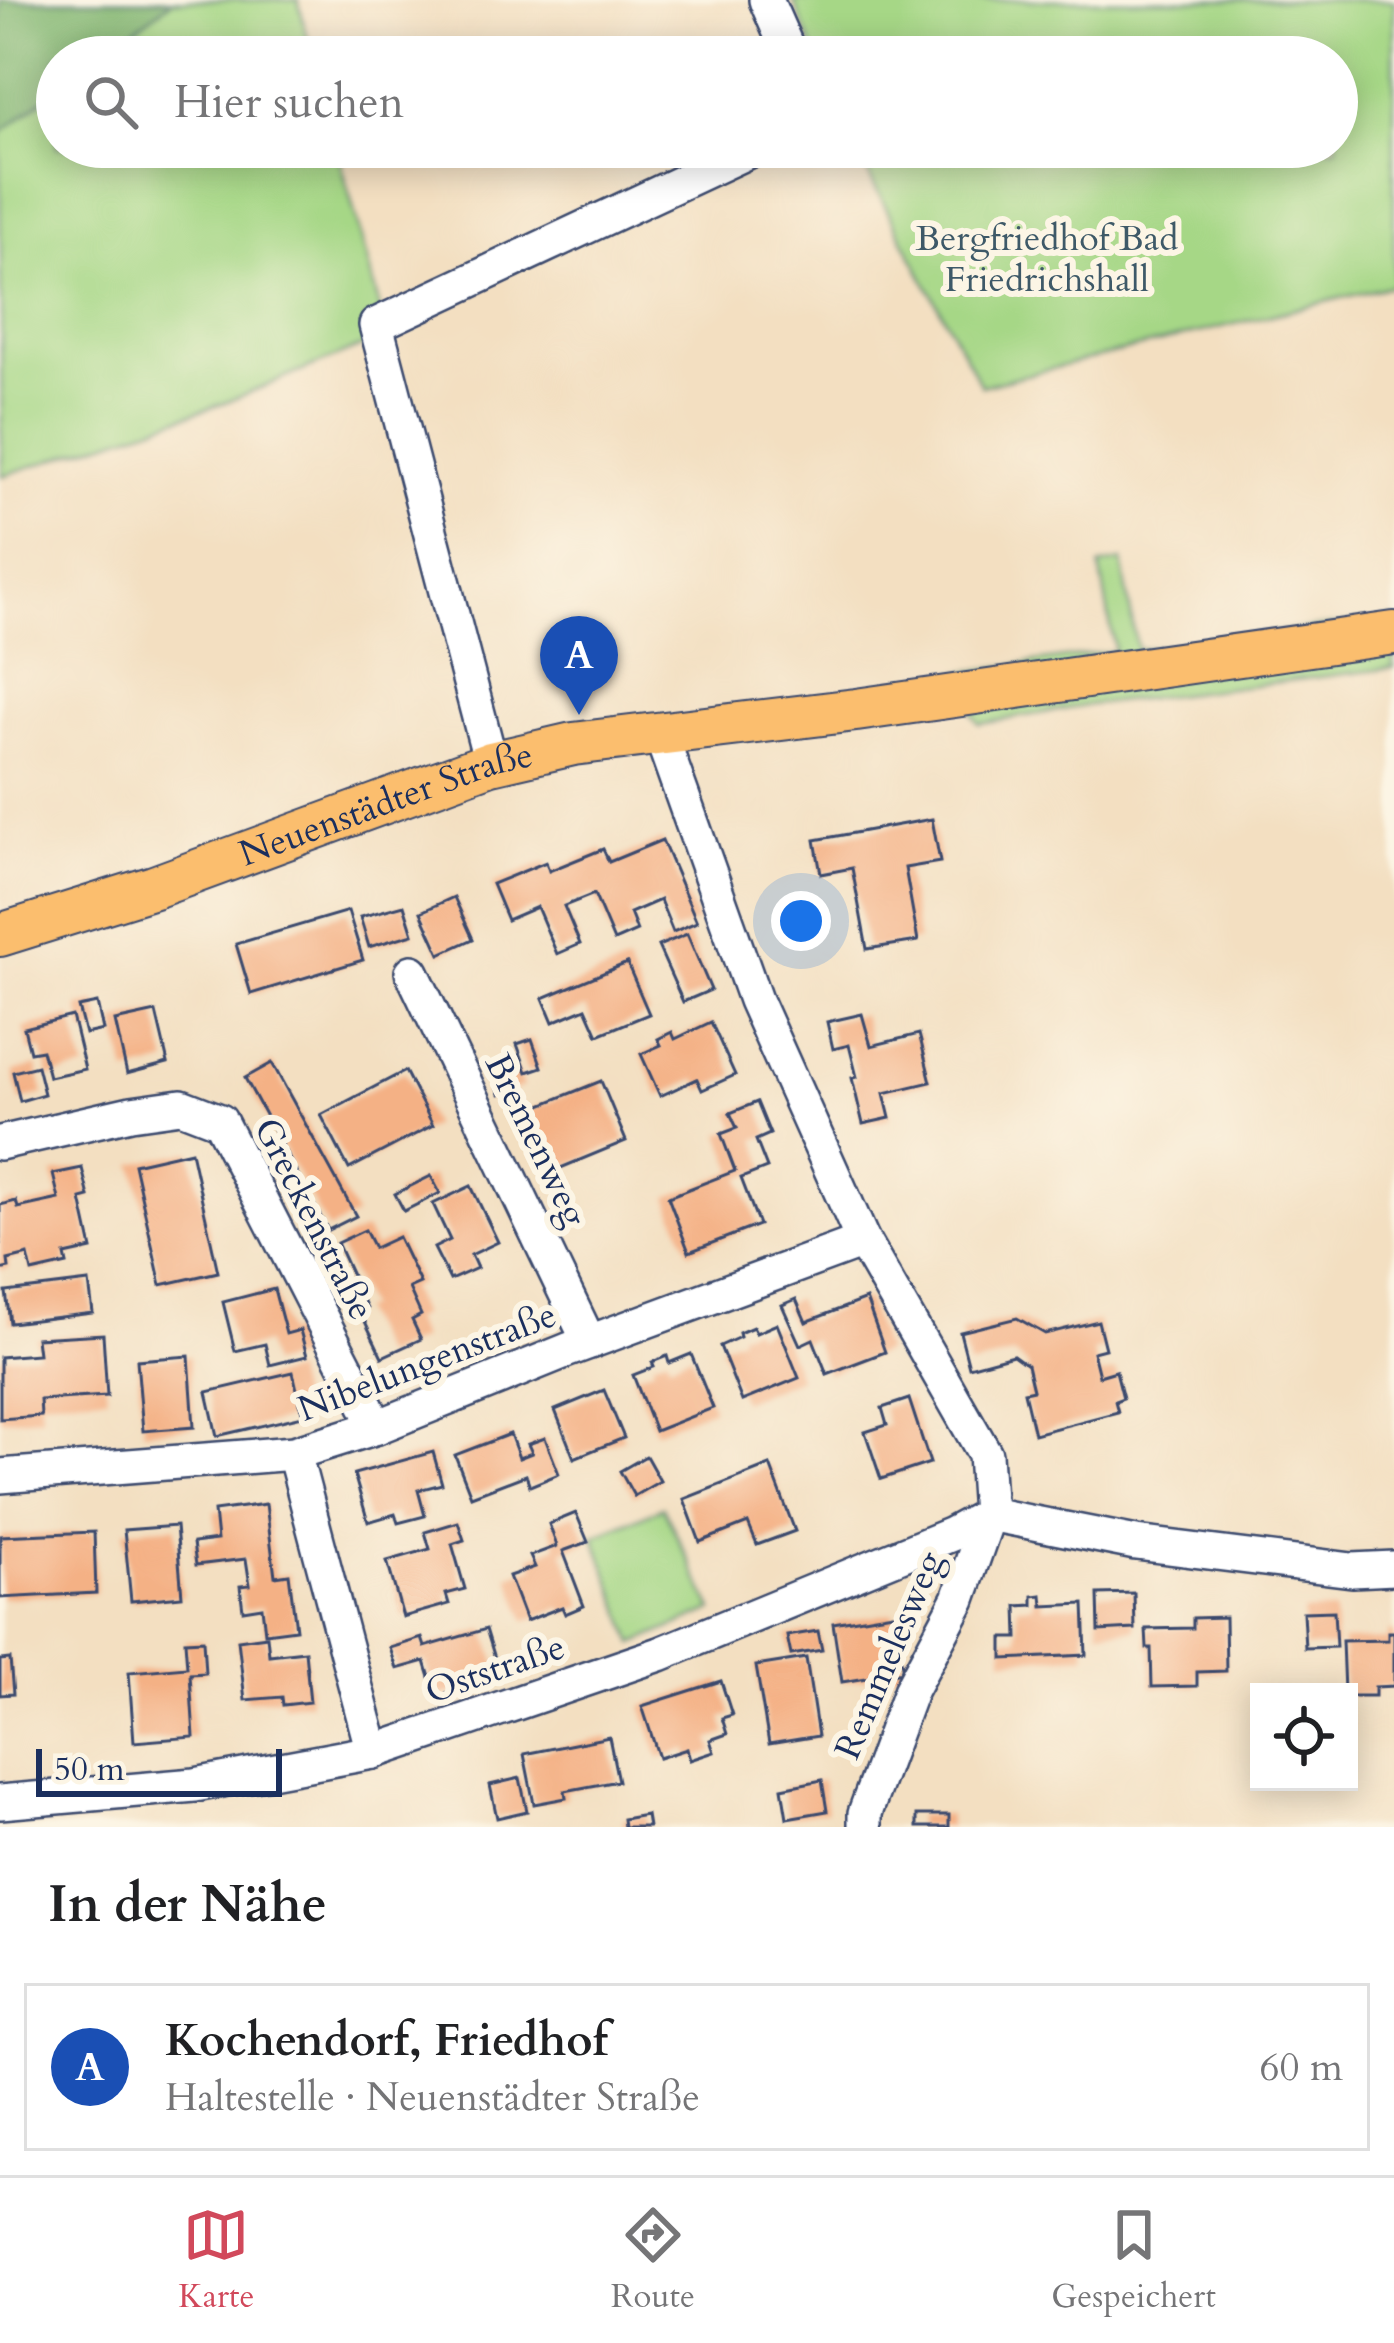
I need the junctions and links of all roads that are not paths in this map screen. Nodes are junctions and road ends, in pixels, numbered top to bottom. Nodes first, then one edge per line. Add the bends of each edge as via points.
1 (766, 0) edge
2 (782, 36) edge
3 (712, 168) edge
4 (1394, 633) edge
5 (660, 734) junction
6 (491, 763) junction
7 (0, 935) edge
8 (412, 972) dead end
9 (0, 1143) edge
10 (863, 1241) junction
11 (589, 1342) junction
12 (377, 1427) junction
13 (294, 1454) junction
14 (0, 1476) edge
15 (989, 1514) junction
16 (1394, 1568) edge
17 (373, 1752) junction
18 (0, 1802) edge
19 (865, 1827) edge

1 - 2 street
3 - 6 street via 376,325
4 - 5 main road, Neuenstädter Straße
5 - 6 main road, Neuenstädter Straße
5 - 10 street via 755,1000
6 - 7 main road, Neuenstädter Straße
8 - 11 street, Bremenweg
9 - 12 street, Greckenstraße via 181,1106 220,1121
10 - 11 street, Nibelungenstraße
10 - 15 street via 985,1454
11 - 12 street, Nibelungenstraße
12 - 13 street, Nibelungenstraße
13 - 14 street, Nibelungenstraße
13 - 17 street
15 - 16 street via 1136,1543 1352,1570
15 - 17 street, Oststraße via 660,1654
15 - 19 street, Remmelesweg via 959,1599 910,1691
17 - 18 street, Oststraße via 195,1785

